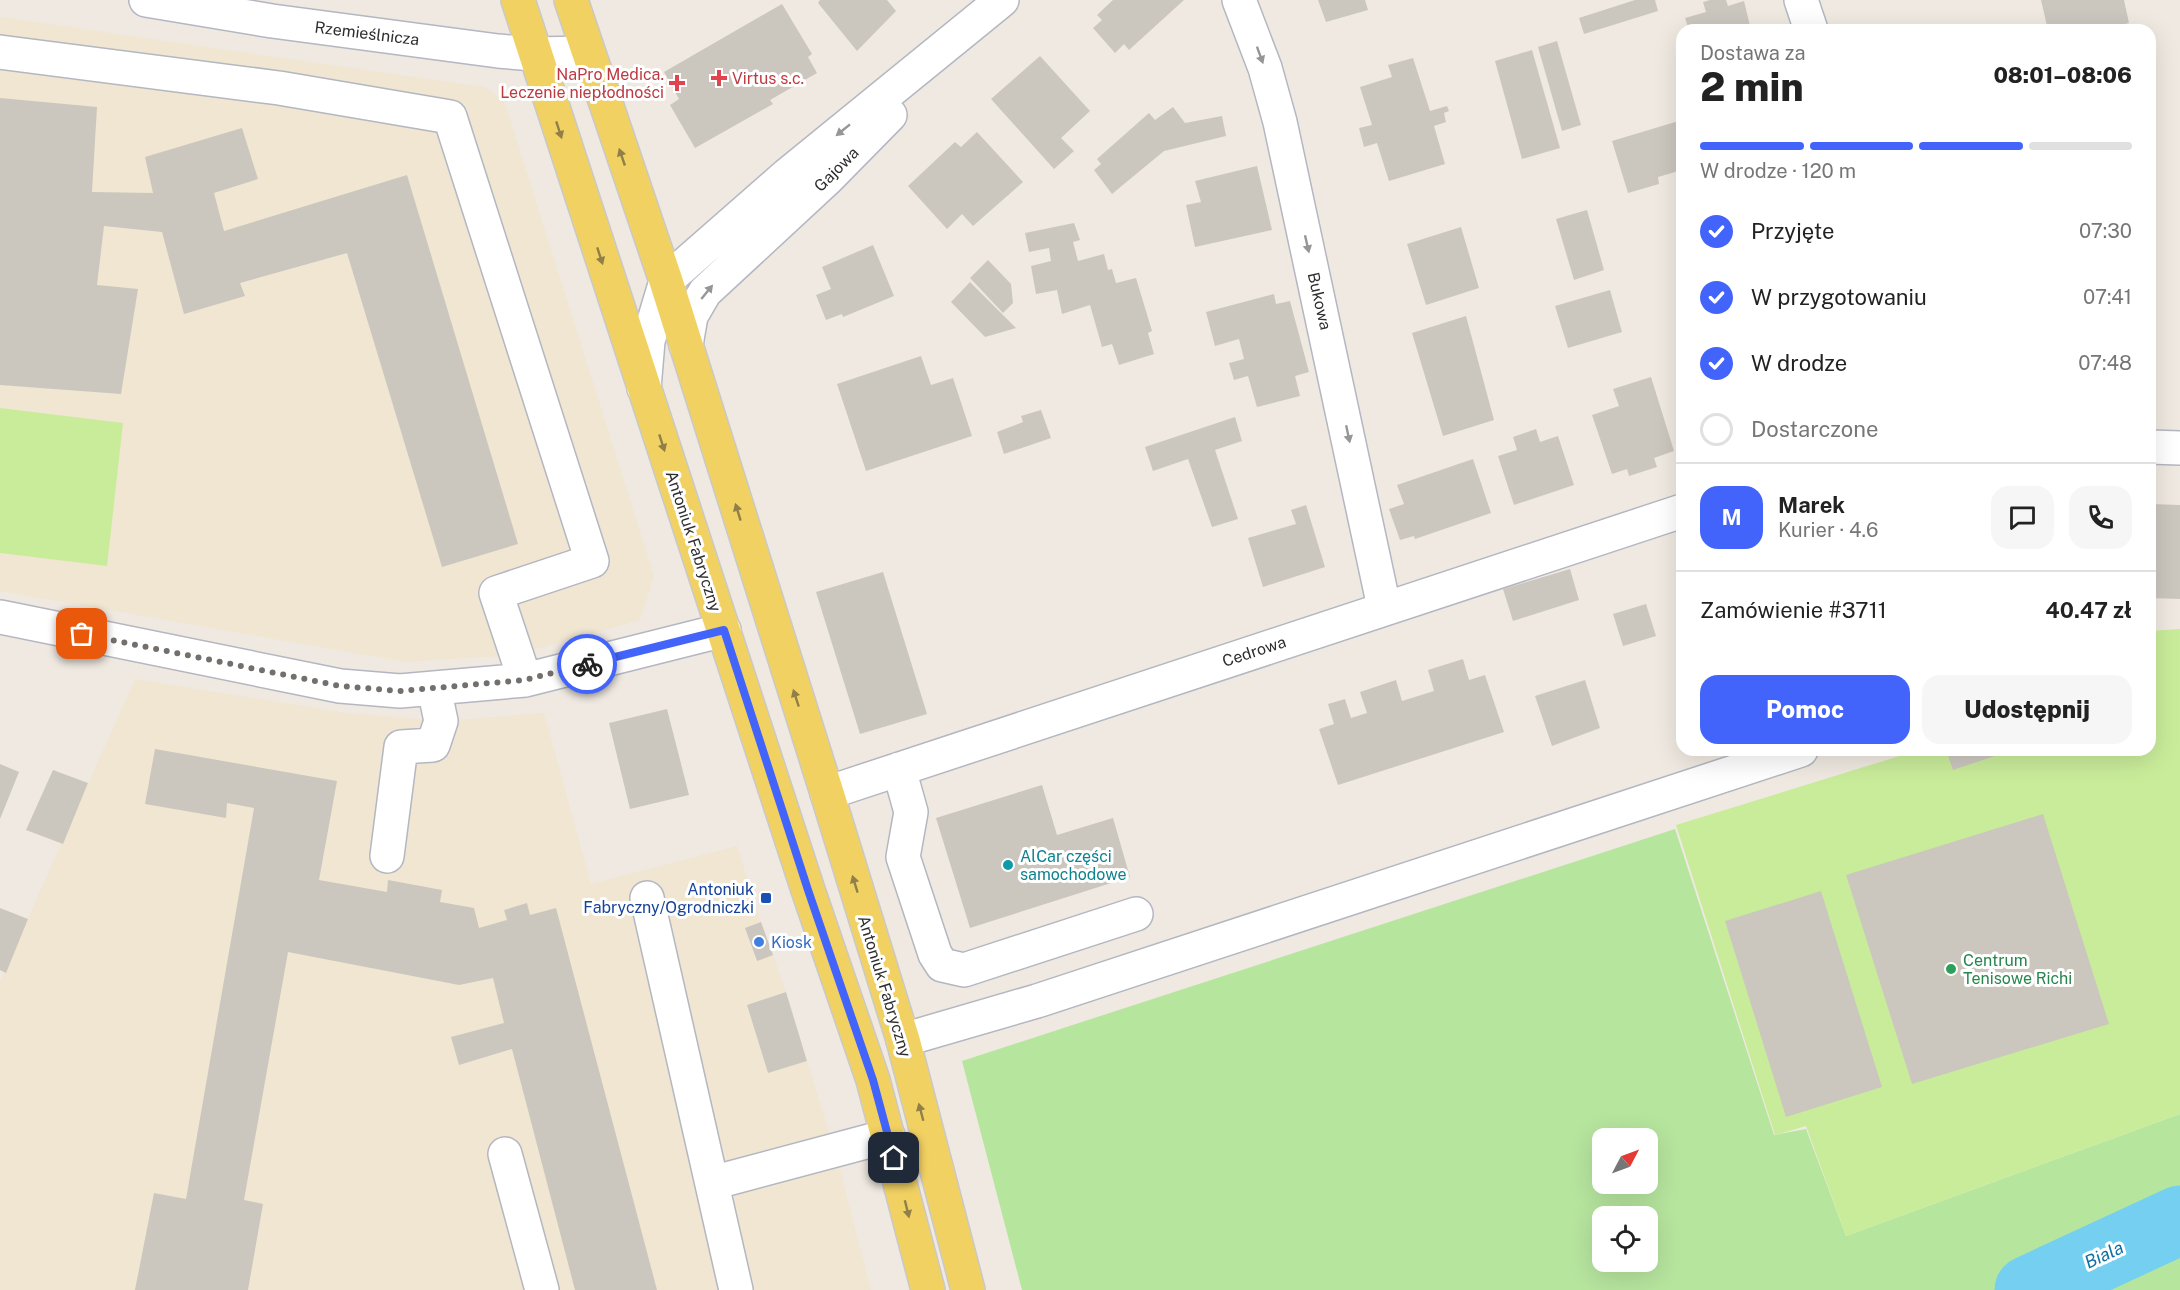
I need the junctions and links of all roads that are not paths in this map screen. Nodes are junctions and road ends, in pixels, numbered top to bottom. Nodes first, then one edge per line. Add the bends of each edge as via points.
1 (146, 0) edge
2 (518, 0) edge
3 (571, 0) edge
4 (1003, 0) edge
5 (1239, 0) edge
6 (0, 52) edge
7 (588, 52) junction
8 (534, 54) junction
9 (666, 281) junction
10 (686, 345) junction
11 (644, 388) junction
12 (2156, 447) edge
13 (2180, 448) edge
14 (1676, 513) edge
15 (1384, 607) junction
16 (0, 617) edge
17 (724, 630) junction
18 (525, 680) junction
19 (434, 688) junction
20 (1783, 756) edge
21 (899, 769) junction
22 (826, 793) junction
23 (387, 856) dead end
24 (647, 898) dead end
25 (1136, 914) dead end
26 (1022, 951) junction
27 (1037, 1001) junction
28 (903, 1040) junction
29 (888, 1136) junction
30 (505, 1154) dead end
31 (712, 1183) junction
32 (542, 1290) edge
33 (736, 1290) edge
34 (928, 1290) edge
35 (968, 1290) edge

1 - 8 street, Rzemieślnicza via 272,21
2 - 8 main road, Antoniuk Fabryczny
3 - 7 main road, Antoniuk Fabryczny
4 -> 9 street, Gajowa via 787,175
10 -> 4 street, Gajowa via 691,316 705,292 827,179
5 -> 15 street, Bukowa via 1280,122
6 - 18 street via 279,88 450,117 592,561 496,593
7 - 8 street, Rzemieślnicza
9 -> 7 main road, Antoniuk Fabryczny
8 -> 11 main road, Antoniuk Fabryczny
9 - 10 main road, Antoniuk Fabryczny
9 - 11 street via 648,341
22 -> 10 main road, Antoniuk Fabryczny
11 -> 17 main road, Antoniuk Fabryczny
12 - 13 street
14 - 15 street, Cedrowa
15 - 21 street, Cedrowa
16 - 19 street via 340,686 400,691
17 - 18 street
17 - 29 main road, Antoniuk Fabryczny
18 - 19 street
19 - 23 street via 441,721 433,745 401,747
20 - 27 street
21 - 22 street, Cedrowa
21 - 26 street via 911,812 903,857 942,965 964,970
28 -> 22 main road, Antoniuk Fabryczny
24 - 31 street
25 - 26 street
26 - 27 street
27 - 28 street
35 -> 28 main road, Antoniuk Fabryczny
29 - 31 street
29 -> 34 main road, Antoniuk Fabryczny
30 - 32 street
31 - 33 street

